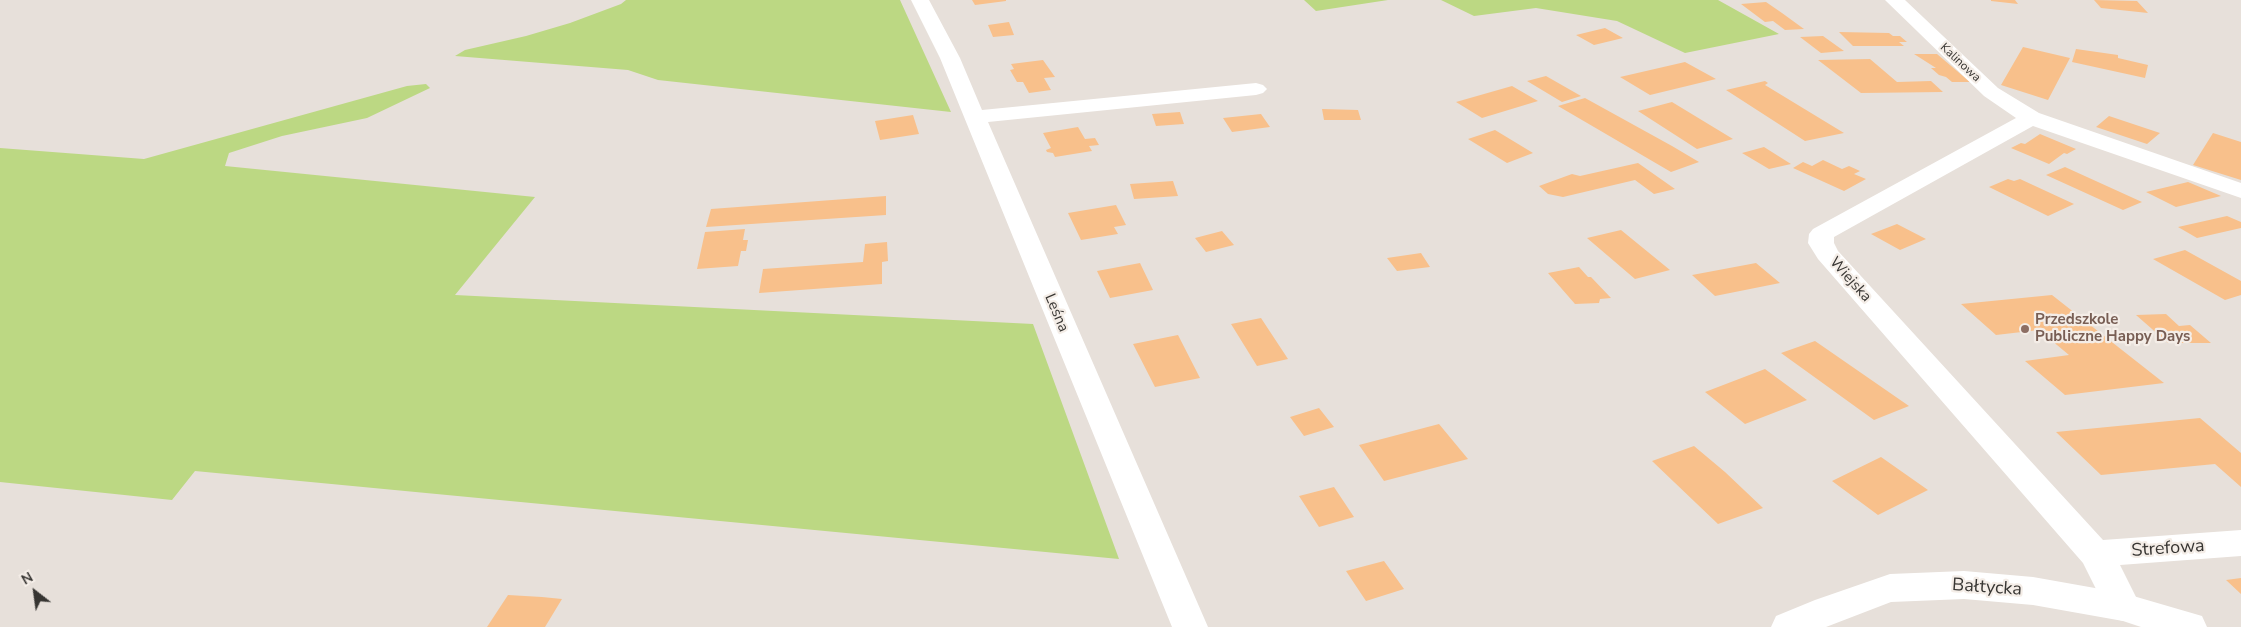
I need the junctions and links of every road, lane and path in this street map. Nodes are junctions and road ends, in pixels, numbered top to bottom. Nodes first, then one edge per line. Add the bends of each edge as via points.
1 (920, 0) edge
2 (1894, 0) edge
3 (1256, 88) dead end
4 (975, 117) junction
5 (2031, 118) junction
6 (2241, 191) edge
7 (2241, 543) edge
8 (2095, 554) junction
9 (2123, 607) junction
10 (1190, 627) edge
11 (1789, 627) edge
12 (2189, 627) edge

1 - 4 street, Leśna
2 - 5 street, Kalinowa via 1991,92
3 - 4 street
4 - 10 street, Leśna
5 - 6 street
5 - 8 street, Wiejska via 1822,234 1821,243 1827,254
7 - 8 street, Strefowa
8 - 9 street, Wiejska
9 - 11 street, Bałtycka via 2033,591 1964,585 1890,588
9 - 12 street, Bałtycka

